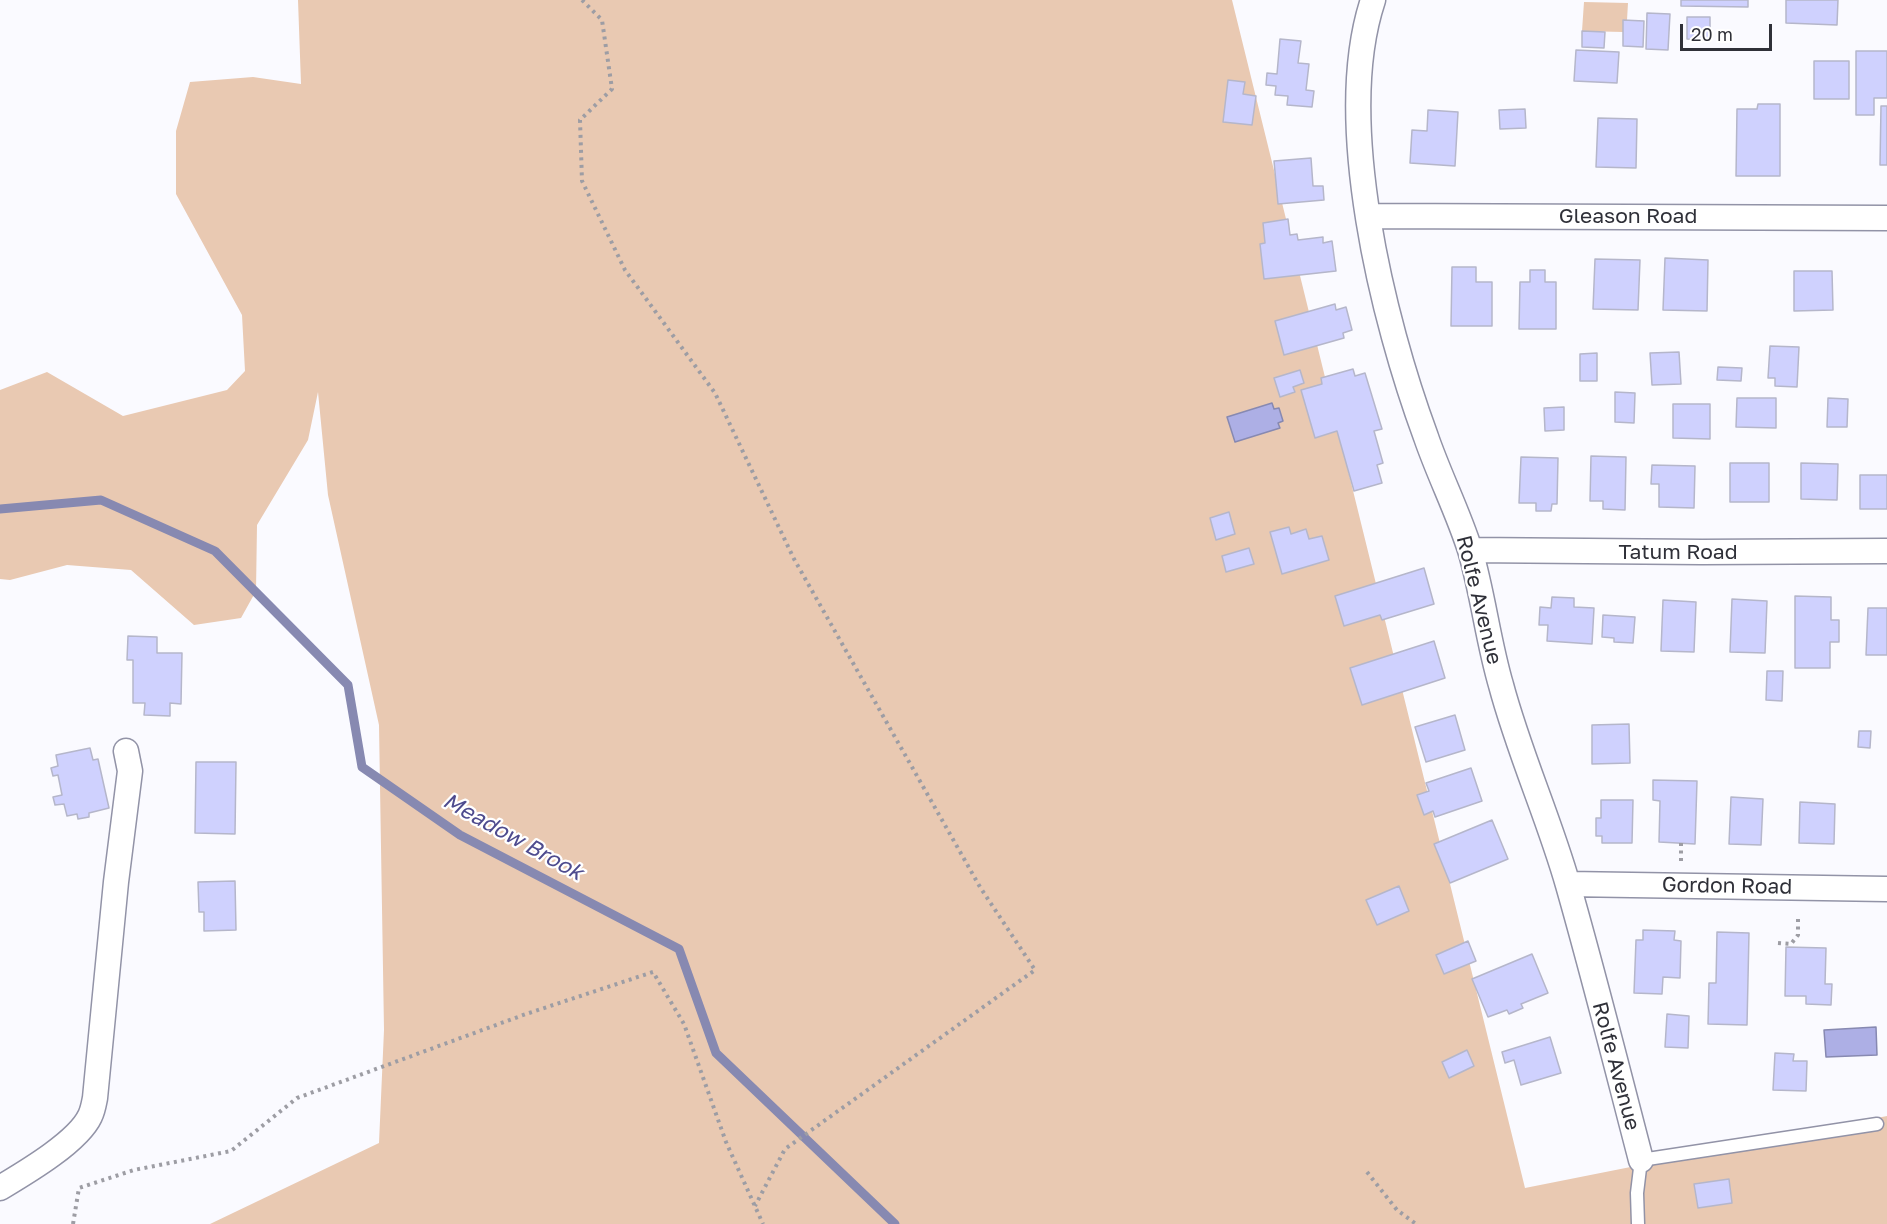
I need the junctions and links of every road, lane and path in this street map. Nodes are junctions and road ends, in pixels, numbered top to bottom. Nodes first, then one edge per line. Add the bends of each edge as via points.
1 (582, 0) edge
2 (1373, 0) edge
3 (1369, 216) junction
4 (1887, 218) edge
5 (1470, 550) junction
6 (1887, 551) edge
7 (126, 752) dead end
8 (1568, 884) junction
9 (1887, 889) edge
10 (1798, 908) dead end
11 (1778, 943) dead end
12 (1877, 1124) dead end
13 (1641, 1160) junction
14 (1367, 1172) dead end
15 (0, 1188) edge
16 (755, 1206) junction
17 (73, 1224) edge
18 (763, 1224) edge
19 (1416, 1224) edge
20 (1638, 1224) edge

1 - 16 path via 602,20 612,89 580,120 582,181 625,270 715,393 794,559 980,887 1035,970 785,1149
2 - 3 street, Rolfe Avenue via 1364,39 1359,109
3 - 4 street, Gleason Road
3 - 5 street, Rolfe Avenue via 1407,384
5 - 6 street, Tatum Road
5 - 8 street, Rolfe Avenue via 1501,686
7 - 15 street via 130,771 90,1116 76,1135
8 - 9 street, Gordon Road
8 - 13 street, Rolfe Avenue
10 - 11 path via 1798,935 1791,944
12 - 13 lane
13 - 20 lane via 1636,1193
14 - 19 path via 1397,1210
16 - 17 path via 726,1142 684,1024 653,972 297,1098 231,1151 134,1170 80,1188
16 - 18 path

